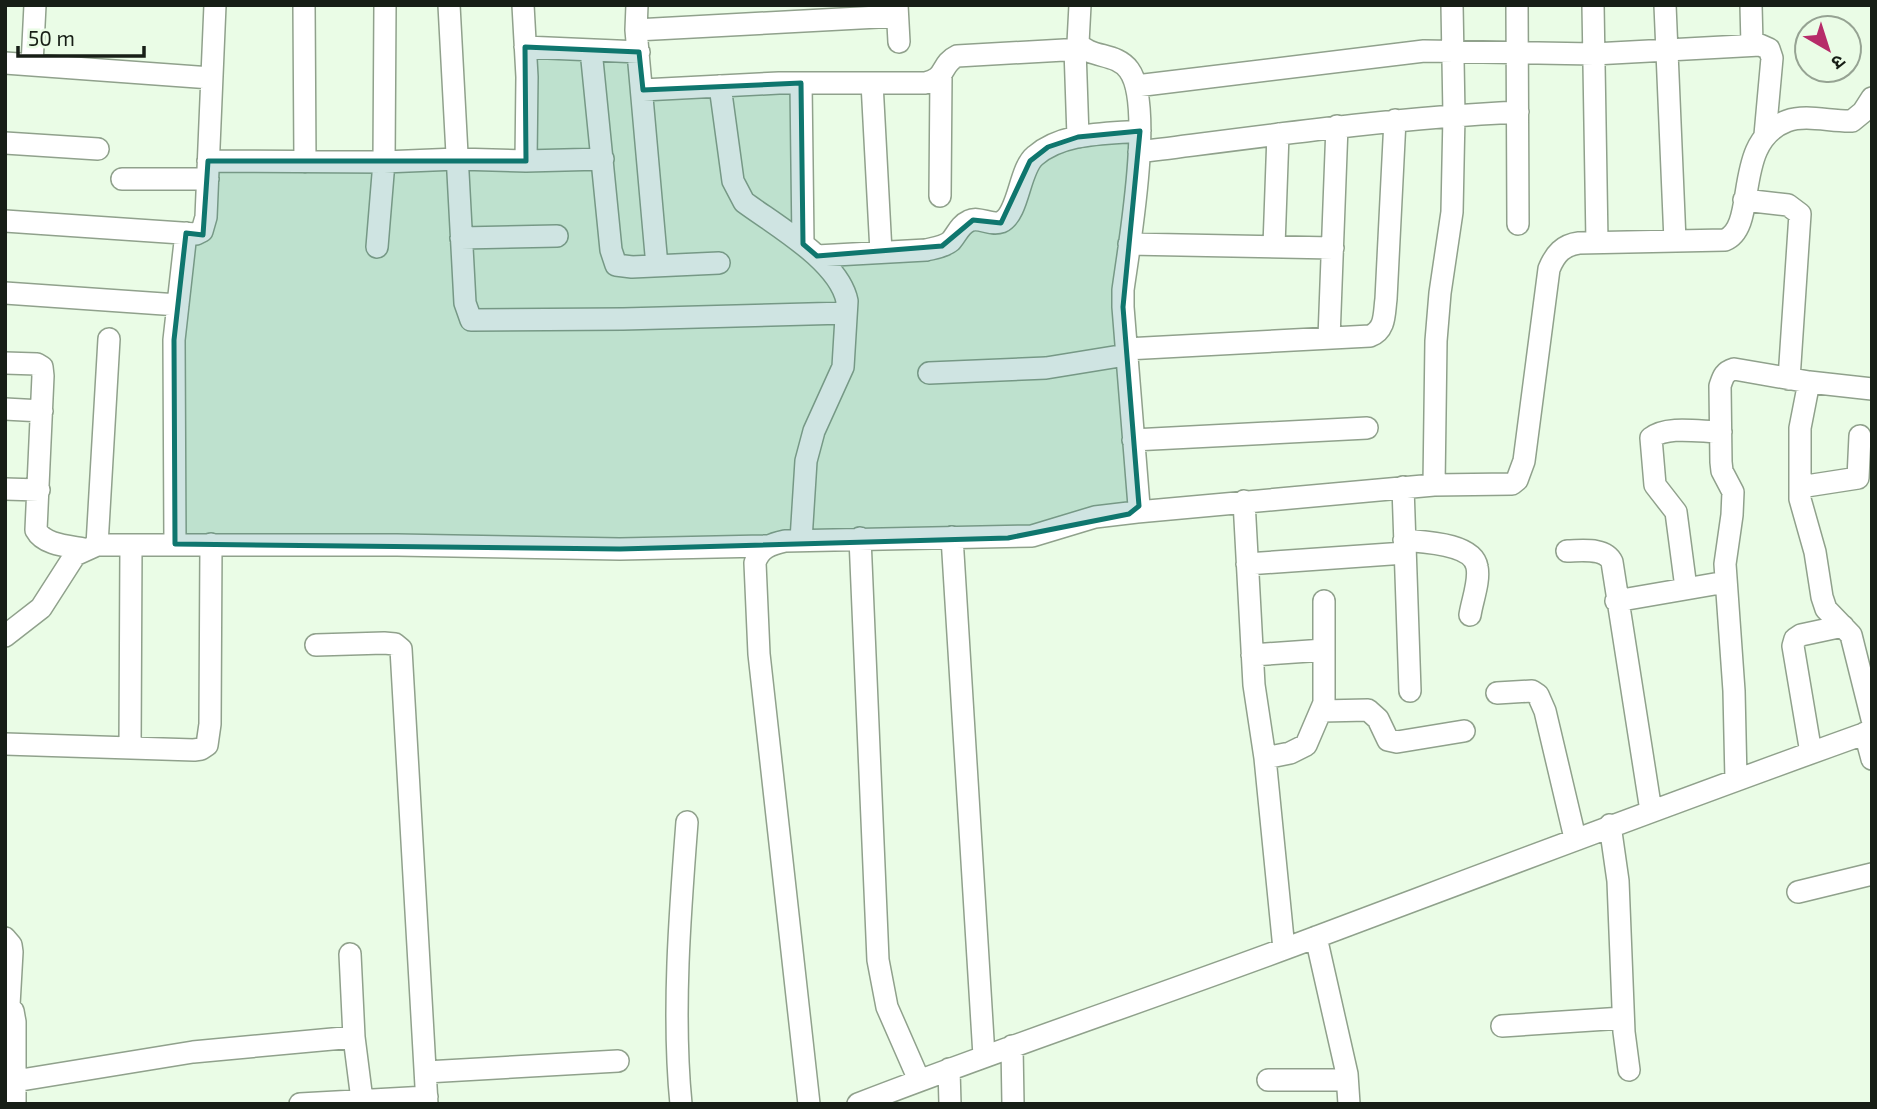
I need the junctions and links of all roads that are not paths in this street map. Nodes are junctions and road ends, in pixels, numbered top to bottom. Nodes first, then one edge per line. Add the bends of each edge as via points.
1 (35, 5) edge
2 (215, 5) edge
3 (304, 5) edge
4 (385, 5) edge
5 (449, 5) edge
6 (523, 5) edge
7 (637, 5) edge
8 (1080, 5) edge
9 (1452, 5) edge
10 (1517, 5) edge
11 (1592, 5) edge
12 (1665, 5) edge
13 (1751, 5) edge
14 (897, 10) edge
15 (638, 41) junction
16 (899, 42) dead end
17 (1752, 45) junction
18 (525, 47) junction
19 (1079, 49) junction
20 (591, 50) junction
21 (1452, 51) junction
22 (1667, 51) junction
23 (1517, 53) junction
24 (1594, 54) junction
25 (5, 63) edge
26 (32, 65) junction
27 (941, 76) junction
28 (211, 78) junction
29 (801, 83) junction
30 (872, 83) junction
31 (720, 86) junction
32 (1136, 86) junction
33 (643, 90) junction
34 (1872, 98) edge
35 (1518, 112) junction
36 (1454, 115) junction
37 (1395, 120) junction
38 (1337, 126) junction
39 (1278, 134) junction
40 (1765, 135) junction
41 (1078, 137) junction
42 (1139, 142) junction
43 (5, 143) edge
44 (98, 149) dead end
45 (457, 159) junction
46 (603, 159) junction
47 (526, 161) junction
48 (305, 162) junction
49 (384, 162) junction
50 (208, 170) junction
51 (122, 179) dead end
52 (940, 196) dead end
53 (1744, 200) junction
54 (5, 221) edge
55 (1518, 224) dead end
56 (186, 233) junction
57 (557, 236) dead end
58 (461, 237) junction
59 (1675, 241) junction
60 (1597, 242) junction
61 (1129, 244) junction
62 (1274, 246) junction
63 (377, 247) dead end
64 (1333, 248) junction
65 (810, 250) junction
66 (881, 252) junction
67 (719, 263) dead end
68 (657, 266) junction
69 (5, 293) edge
70 (178, 305) junction
71 (846, 313) junction
72 (1329, 338) junction
73 (109, 339) dead end
74 (1126, 352) junction
75 (5, 363) edge
76 (929, 373) dead end
77 (1799, 381) junction
78 (1872, 389) edge
79 (5, 409) edge
80 (42, 411) junction
81 (1367, 428) dead end
82 (1721, 432) junction
83 (1860, 436) dead end
84 (1133, 440) junction
85 (1434, 485) junction
86 (1403, 487) junction
87 (1800, 487) junction
88 (5, 489) edge
89 (39, 491) junction
90 (1244, 501) junction
91 (1137, 512) junction
92 (952, 537) junction
93 (859, 538) junction
94 (801, 540) junction
95 (175, 544) junction
96 (211, 544) junction
97 (131, 545) junction
98 (767, 546) junction
99 (1405, 546) junction
100 (90, 547) junction
101 (1567, 551) dead end
102 (1248, 564) junction
103 (1726, 582) junction
104 (1686, 588) junction
105 (1324, 601) dead end
106 (1616, 601) junction
107 (1469, 615) dead end
108 (1856, 634) edge
109 (5, 636) edge
110 (316, 645) dead end
111 (1324, 650) junction
112 (1252, 655) junction
113 (1409, 691) dead end
114 (1497, 693) dead end
115 (1322, 711) junction
116 (1869, 728) edge
117 (1464, 731) dead end
118 (5, 744) edge
119 (130, 748) junction
120 (1811, 753) junction
121 (1265, 758) junction
122 (1872, 759) edge
123 (1736, 780) junction
124 (1651, 811) junction
125 (687, 822) dead end
126 (1610, 825) junction
127 (1575, 838) junction
128 (1872, 874) edge
129 (1798, 892) dead end
130 (1316, 937) junction
131 (5, 938) edge
132 (1284, 949) junction
133 (350, 954) dead end
134 (7, 1005) edge
135 (1623, 1018) junction
136 (1502, 1026) dead end
137 (354, 1037) junction
138 (1012, 1046) junction
139 (984, 1056) junction
140 (618, 1061) dead end
141 (949, 1069) junction
142 (1629, 1070) dead end
143 (426, 1072) junction
144 (919, 1080) junction
145 (1268, 1080) dead end
146 (1347, 1080) junction
147 (15, 1081) junction
148 (362, 1100) junction
149 (878, 1100) edge
150 (427, 1101) edge
151 (15, 1104) edge
152 (300, 1104) edge
153 (681, 1104) edge
154 (809, 1104) edge
155 (858, 1104) edge
156 (950, 1104) edge
157 (1013, 1104) edge
158 (1349, 1104) edge

1 - 26 street
2 - 28 street
3 - 48 street
4 - 49 street
5 - 45 street
6 - 18 street
7 - 15 street
8 - 19 street
9 - 21 street
10 - 23 street
11 - 24 street
12 - 22 street
13 - 17 street
14 - 15 street
14 - 16 street
15 - 20 street
15 - 33 street
17 - 22 street
17 - 40 street via 1769,49 1772,58
18 - 20 street
18 - 47 street
19 - 27 street via 957,56 949,60
19 - 32 street via 1114,57 1132,73
19 - 41 street
20 - 46 street
21 - 23 street
21 - 32 street
21 - 36 street
22 - 24 street
22 - 59 street
23 - 24 street
23 - 35 street
24 - 60 street
25 - 26 street
26 - 28 street
27 - 30 street via 925,83
27 - 52 street
28 - 50 street
29 - 30 street
29 - 31 street
29 - 65 street
30 - 66 street
31 - 33 street
31 - 65 street via 738,194
32 - 42 street
33 - 68 street
34 - 40 street via 1852,121 1797,118
35 - 36 street
35 - 55 street
36 - 37 street
36 - 85 street via 1452,212 1436,341
37 - 38 street
37 - 72 street via 1383,321 1370,336
38 - 39 street
38 - 64 street
39 - 42 street
39 - 62 street
40 - 53 street via 1755,150
41 - 42 street
41 - 66 street via 1048,148 1030,161 1003,221 967,222 942,246
42 - 61 street
43 - 44 street
45 - 47 street
45 - 49 street
45 - 58 street
46 - 47 street
46 - 68 street via 616,265
48 - 49 street
48 - 50 street
49 - 63 street
50 - 51 street
50 - 56 street via 205,224 196,234
53 - 59 street via 1739,223 1725,240
53 - 77 street via 1788,205 1800,214
54 - 56 street
56 - 70 street
57 - 58 street
58 - 71 street via 465,303 471,320
59 - 60 street
60 - 85 street via 1564,247 1549,269 1524,461 1517,480 1512,484
61 - 62 street
61 - 74 street via 1123,290
62 - 64 street
64 - 72 street
65 - 66 street
65 - 71 street via 845,292
67 - 68 street
69 - 70 street
70 - 95 street via 174,340
71 - 94 street via 843,367 814,431 806,461
72 - 74 street
73 - 100 street
74 - 76 street via 1046,368
74 - 84 street
75 - 80 street via 42,366
77 - 78 street
77 - 82 street via 1734,369 1727,372 1720,387
77 - 87 street
79 - 80 street
80 - 89 street
81 - 84 street
82 - 103 street via 1722,471 1733,492
82 - 104 street via 1667,431 1651,438 1655,485 1676,512
83 - 87 street via 1858,478
84 - 91 street
85 - 86 street
86 - 90 street
86 - 99 street
87 - 108 street via 1826,609
88 - 89 street
89 - 100 street via 39,537
90 - 91 street
90 - 102 street
91 - 92 street via 1095,517 1032,536
92 - 93 street
92 - 139 street
93 - 94 street
93 - 144 street via 878,960 887,1007
94 - 98 street
95 - 96 street
95 - 97 street
96 - 98 street via 620,549
96 - 119 street via 211,724 207,745 194,750
97 - 100 street
97 - 119 street
98 - 154 street via 755,563 759,654
99 - 102 street
99 - 107 street via 1425,542 1473,556 1477,569
99 - 113 street
100 - 109 street via 70,562 41,608
101 - 106 street via 1609,555
102 - 112 street
103 - 104 street
103 - 123 street
104 - 106 street
105 - 111 street
106 - 124 street
108 - 116 street
108 - 120 street via 1801,635 1793,646
110 - 143 street via 384,643 401,649
111 - 112 street
111 - 115 street
112 - 121 street
114 - 127 street via 1532,691 1538,695
115 - 117 street via 1368,710 1388,740 1396,742
115 - 121 street via 1306,745
116 - 120 street
116 - 122 street
118 - 119 street
120 - 123 street
121 - 132 street
123 - 124 street
124 - 126 street
125 - 153 street via 681,909
126 - 127 street
126 - 135 street via 1618,881
127 - 130 street
128 - 129 street
130 - 132 street
130 - 146 street
131 - 134 street via 12,952
132 - 138 street
133 - 137 street
134 - 147 street via 15,1022
135 - 136 street
135 - 142 street
137 - 147 street via 193,1052
137 - 148 street
138 - 139 street
138 - 157 street
139 - 141 street
140 - 143 street
141 - 144 street
141 - 156 street
143 - 150 street
144 - 149 street
145 - 146 street
146 - 158 street
147 - 151 street
148 - 150 street
148 - 152 street
149 - 155 street

